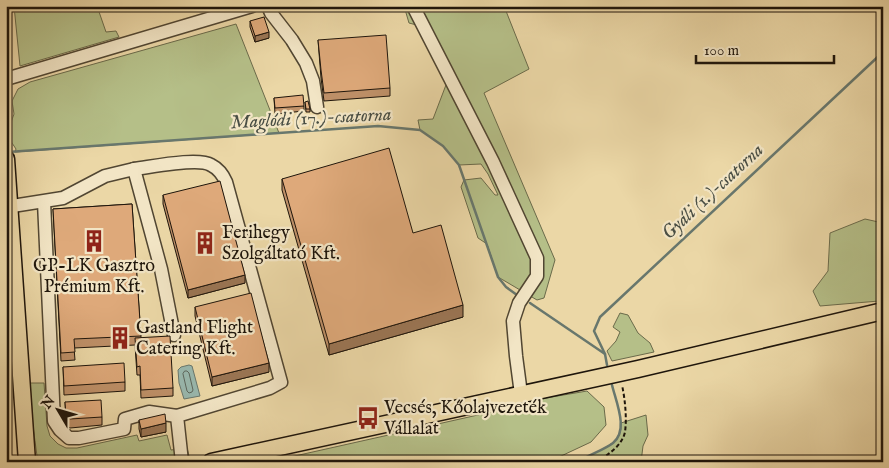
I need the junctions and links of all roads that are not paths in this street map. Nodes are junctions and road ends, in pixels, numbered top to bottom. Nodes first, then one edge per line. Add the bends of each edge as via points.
1 (252, 6) edge
2 (268, 6) edge
3 (414, 6) edge
4 (6, 79) edge
5 (317, 107) dead end
6 (6, 159) edge
7 (134, 169) junction
8 (44, 202) junction
9 (8, 207) edge
10 (883, 311) edge
11 (174, 335) dead end
12 (521, 394) junction
13 (177, 416) junction
14 (27, 462) edge
15 (182, 462) edge
16 (212, 462) edge

1 - 4 lane
2 - 5 lane via 306,63
3 - 12 lane via 493,162 537,258 537,276 519,303 513,321
6 - 9 main road
7 - 8 lane via 105,176 63,198
7 - 11 lane via 161,269
7 - 13 lane via 204,162 223,175 281,382
8 - 9 lane
8 - 13 lane via 54,421 70,438 79,438 124,429 125,419 149,412
9 - 14 main road
10 - 12 main road
12 - 16 main road
13 - 15 lane

